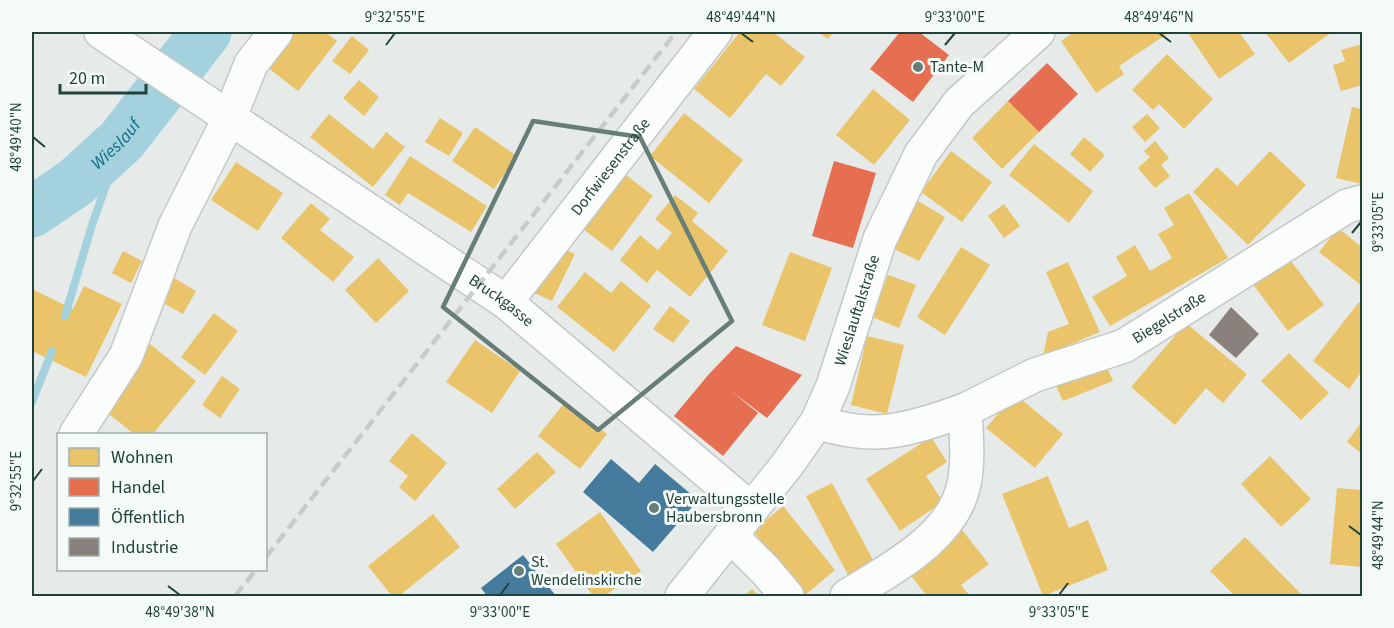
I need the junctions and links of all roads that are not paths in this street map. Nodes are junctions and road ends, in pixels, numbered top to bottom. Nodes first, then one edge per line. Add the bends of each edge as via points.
1 (276, 32) edge
2 (715, 32) edge
3 (1038, 32) edge
4 (112, 39) edge
5 (220, 113) junction
6 (1362, 202) edge
7 (506, 302) junction
8 (965, 410) junction
9 (818, 422) junction
10 (77, 433) edge
11 (751, 509) junction
12 (731, 536) junction
13 (682, 597) edge
14 (787, 597) edge
15 (848, 597) edge

1 - 5 street via 250,64
2 - 7 street, Dorfwiesenstraße
3 - 9 street, Wieslauftalstraße via 959,102 908,176 880,239
4 - 5 street, Bruckgasse
5 - 7 street, Bruckgasse
5 - 10 street via 126,356
6 - 8 street, Biegelstraße via 1347,206 1124,346 1035,375
7 - 11 street, Bruckgasse
8 - 9 street, Biegelstraße via 912,428 883,433 843,431
8 - 15 street via 967,460 956,509 907,558
9 - 11 street, Wieslauftalstraße
11 - 12 street, Wieslauftalstraße
12 - 13 street, Wieslauftalstraße
12 - 14 street

